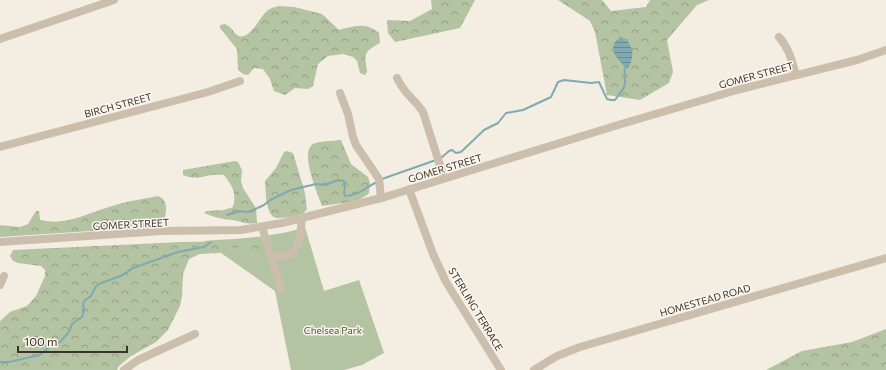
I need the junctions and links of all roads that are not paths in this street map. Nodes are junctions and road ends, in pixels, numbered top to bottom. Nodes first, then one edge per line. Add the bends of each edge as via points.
1 (114, 0) edge
2 (779, 37) dead end
3 (0, 39) edge
4 (886, 50) edge
5 (796, 75) junction
6 (398, 78) dead end
7 (240, 81) dead end
8 (340, 93) dead end
9 (0, 147) edge
10 (444, 178) junction
11 (409, 189) junction
12 (381, 198) junction
13 (302, 218) junction
14 (262, 227) junction
15 (0, 242) edge
16 (271, 258) junction
17 (886, 258) edge
18 (4, 276) dead end
19 (0, 285) edge
20 (281, 289) dead end
21 (195, 334) dead end
22 (124, 370) edge
23 (502, 370) edge
24 (534, 370) edge

1 - 3 street
2 - 5 street via 791,56
4 - 5 street, GOMER STREET
5 - 10 street, GOMER STREET via 618,124
6 - 10 street via 403,91 423,112
7 - 9 street, BIRCH STREET via 208,92
8 - 12 street via 358,150 379,179
10 - 11 street, GOMER STREET
11 - 12 street, GOMER STREET
11 - 23 street, STERLING TERRACE via 446,282
12 - 13 street, GOMER STREET
13 - 14 street, GOMER STREET
13 - 16 street via 300,238 293,254
14 - 15 street, GOMER STREET
14 - 16 street
16 - 20 street
17 - 24 street, HOMESTEAD ROAD via 580,346
18 - 19 street
21 - 22 street via 138,360

